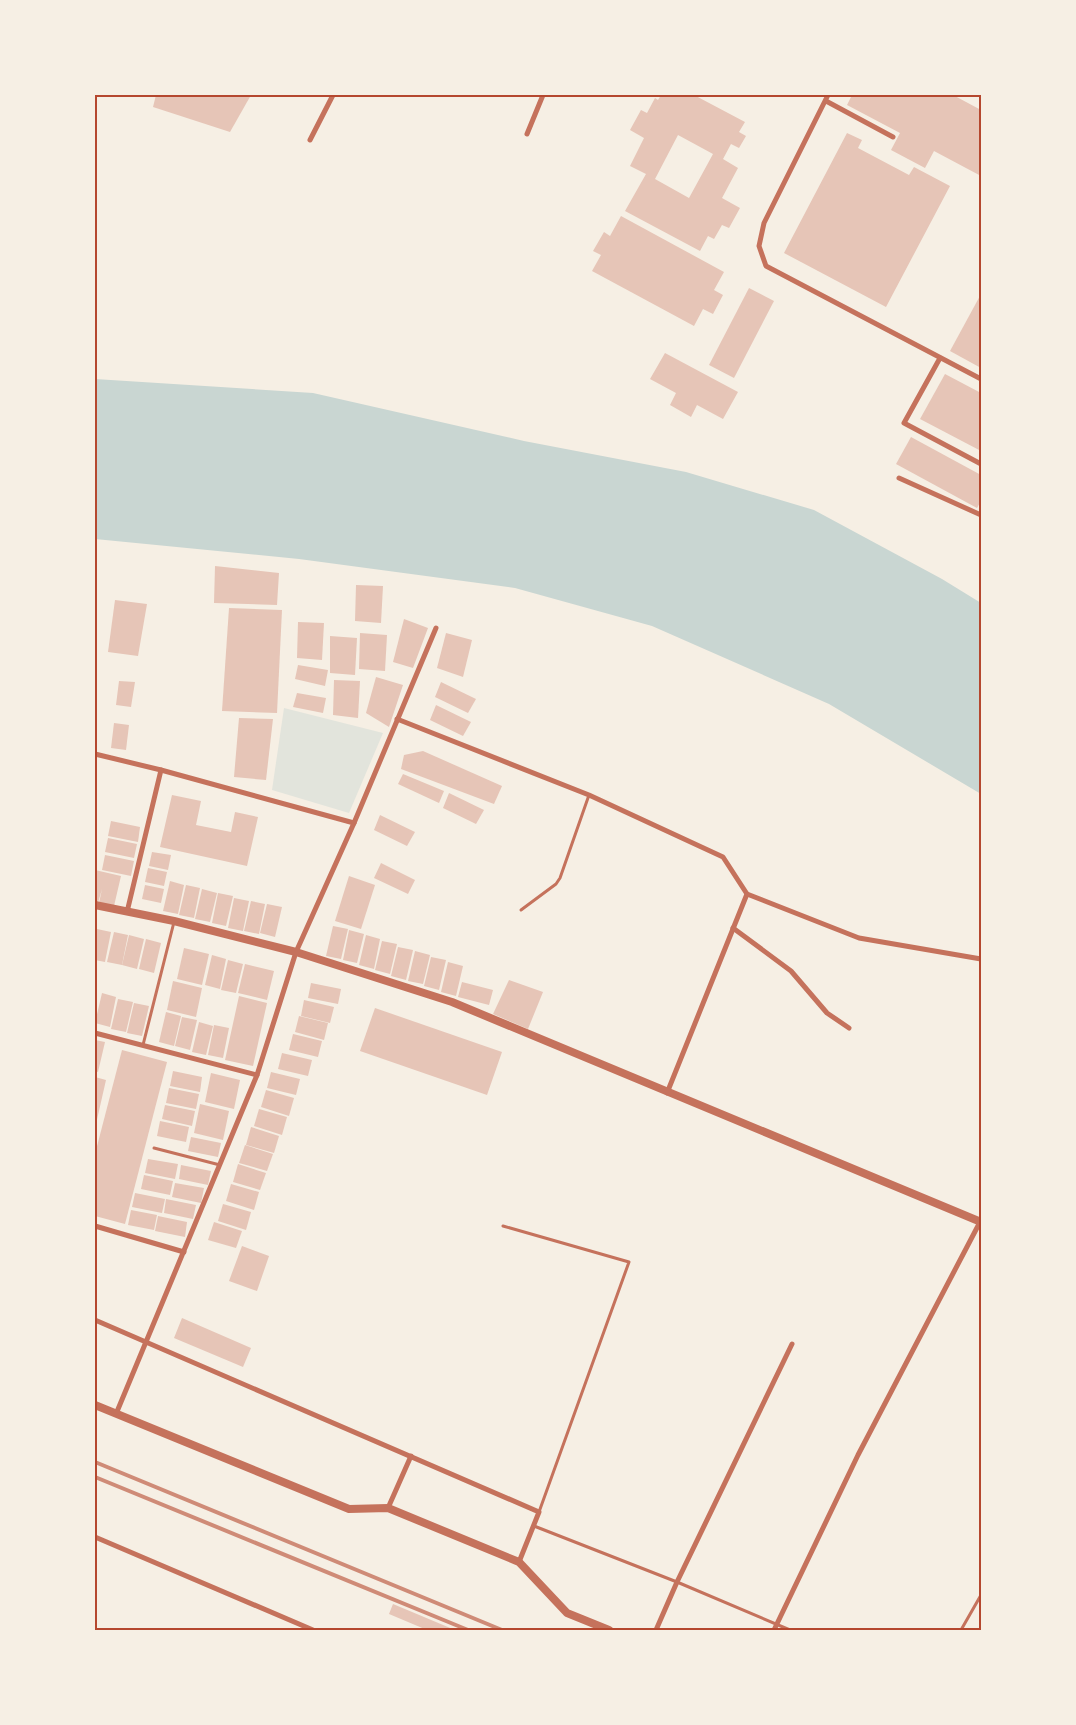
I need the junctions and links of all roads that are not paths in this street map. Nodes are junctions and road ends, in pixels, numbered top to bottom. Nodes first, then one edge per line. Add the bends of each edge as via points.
1 (334, 95) edge
2 (544, 95) edge
3 (827, 98) edge
4 (527, 134) dead end
5 (893, 137) dead end
6 (310, 140) dead end
7 (940, 358) junction
8 (981, 379) edge
9 (981, 464) edge
10 (899, 478) dead end
11 (981, 515) edge
12 (436, 628) dead end
13 (397, 718) junction
14 (95, 754) edge
15 (161, 770) junction
16 (589, 795) junction
17 (354, 823) junction
18 (747, 894) junction
19 (95, 905) edge
20 (521, 910) dead end
21 (127, 912) junction
22 (174, 921) junction
23 (733, 928) junction
24 (296, 952) junction
25 (981, 960) edge
26 (849, 1028) dead end
27 (95, 1033) edge
28 (144, 1045) junction
29 (257, 1075) junction
30 (667, 1093) junction
31 (154, 1148) dead end
32 (220, 1165) junction
33 (980, 1222) edge
34 (95, 1226) edge
35 (503, 1226) dead end
36 (184, 1252) junction
37 (95, 1320) edge
38 (147, 1341) junction
39 (792, 1344) dead end
40 (95, 1405) edge
41 (116, 1414) junction
42 (411, 1456) junction
43 (388, 1508) junction
44 (539, 1512) junction
45 (534, 1526) junction
46 (95, 1538) edge
47 (519, 1562) junction
48 (677, 1582) junction
49 (981, 1596) edge
50 (775, 1627) edge
51 (313, 1630) edge
52 (609, 1630) edge
53 (656, 1630) edge
54 (790, 1630) edge
55 (962, 1630) edge

1 - 6 street
2 - 4 street
3 - 5 street
3 - 7 street via 764,223 759,246 766,266
7 - 8 street
7 - 9 street via 904,423
10 - 11 street
12 - 13 street
13 - 16 street
13 - 17 street
14 - 15 street
15 - 17 street
15 - 21 street
16 - 18 street via 724,858
16 - 20 lane via 560,878
17 - 24 street
18 - 23 street
18 - 25 street via 859,938
19 - 21 street
21 - 22 street
22 - 24 street
22 - 28 lane
23 - 26 street via 791,971 827,1014
23 - 30 street
24 - 29 street
24 - 30 street via 452,1002
27 - 28 street
28 - 29 street
29 - 32 street
30 - 33 street
31 - 32 lane
32 - 36 street
33 - 50 street via 858,1455
34 - 36 street
35 - 44 lane via 629,1262
36 - 38 street
37 - 38 street
38 - 41 street
38 - 42 street
39 - 48 street
40 - 41 street
41 - 43 street via 348,1509
42 - 43 street
42 - 44 street
43 - 47 street
44 - 45 street
45 - 47 street
45 - 48 lane
46 - 51 street
47 - 52 street via 567,1613
48 - 50 lane
48 - 53 street
49 - 55 lane
50 - 54 lane

